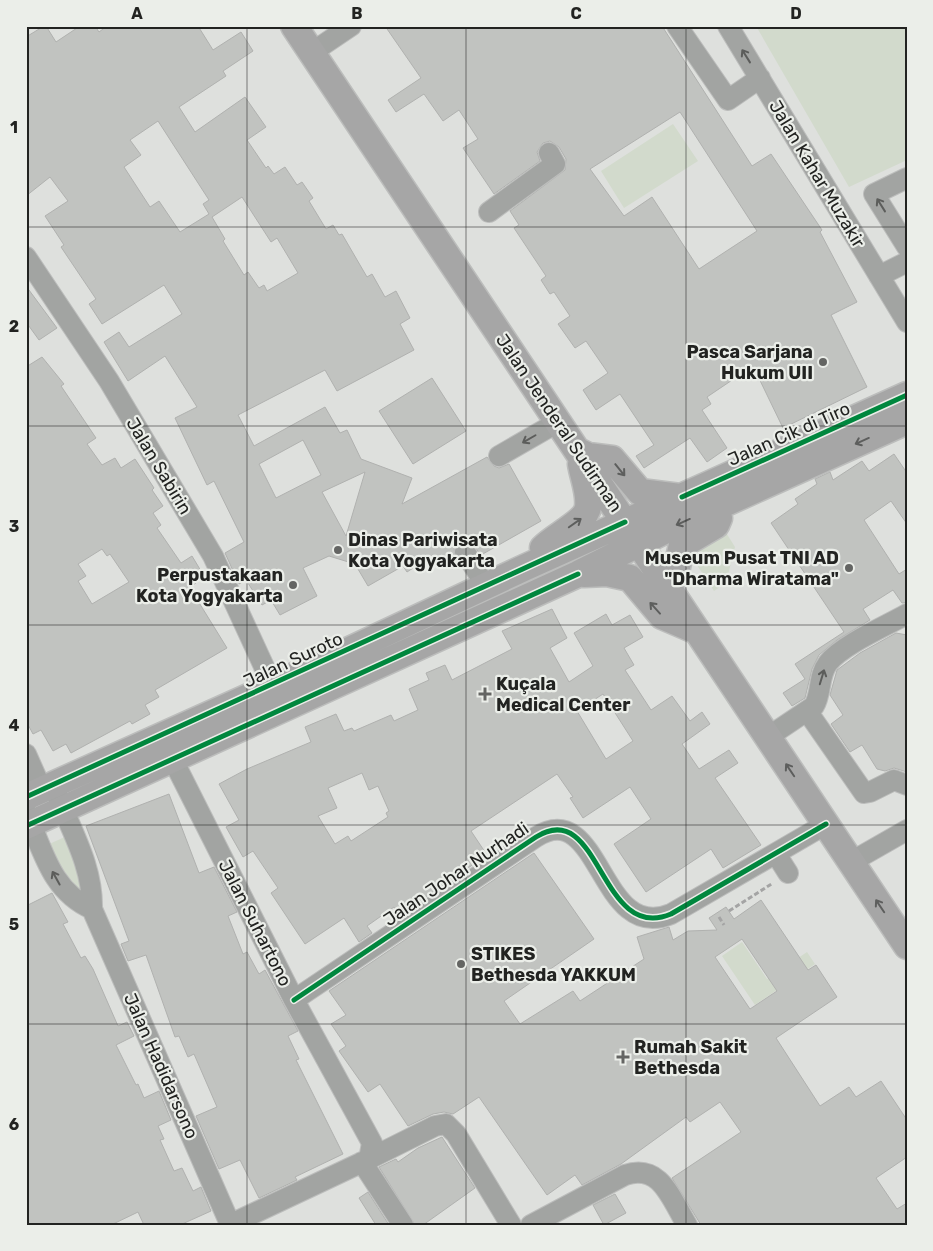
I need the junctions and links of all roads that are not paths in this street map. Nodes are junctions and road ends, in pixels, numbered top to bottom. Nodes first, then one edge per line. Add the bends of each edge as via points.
1 (294, 26) edge
2 (351, 26) edge
3 (677, 26) edge
4 (728, 26) edge
5 (311, 52) junction
6 (760, 78) junction
7 (549, 152) dead end
8 (907, 178) edge
9 (489, 212) dead end
10 (907, 247) edge
11 (26, 257) edge
12 (907, 262) edge
13 (879, 276) junction
14 (907, 322) edge
15 (907, 395) edge
16 (907, 421) edge
17 (558, 422) junction
18 (578, 451) junction
19 (499, 456) dead end
20 (682, 497) junction
21 (725, 503) junction
22 (625, 522) junction
23 (640, 544) junction
24 (465, 552) dead end
25 (526, 567) junction
26 (677, 567) dead end
27 (478, 573) dead end
28 (578, 574) junction
29 (907, 614) edge
30 (698, 631) junction
31 (273, 686) junction
32 (284, 710) junction
33 (807, 711) junction
34 (768, 737) junction
35 (26, 754) edge
36 (173, 760) junction
37 (907, 785) edge
38 (40, 791) edge
39 (63, 810) junction
40 (28, 821) edge
41 (826, 824) junction
42 (907, 830) edge
43 (776, 854) junction
44 (851, 862) junction
45 (788, 873) road end
46 (92, 909) junction
47 (907, 946) edge
48 (294, 1000) junction
49 (366, 1161) junction
50 (230, 1224) edge
51 (508, 1224) edge
52 (403, 1225) edge
53 (532, 1225) edge
54 (687, 1225) edge

1 - 5 main road, Jalan Jenderal Sudirman
2 - 5 street
3 - 6 street via 728,100
6 -> 4 street, Jalan Kahar Muzakir
5 - 17 main road, Jalan Jenderal Sudirman
6 - 13 street, Jalan Kahar Muzakir
7 - 9 street via 555,164
10 -> 8 street via 874,194
11 - 31 street, Jalan Sabirin via 109,381 213,556
12 - 13 street
13 - 14 street, Jalan Kahar Muzakir
15 - 20 main road, Jalan Cik di Tiro
16 -> 21 main road, Jalan Cik di Tiro
17 - 18 main road, Jalan Jenderal Sudirman
17 -> 19 street
18 -> 20 main road via 612,460 640,492
18 - 22 main road, Jalan Jenderal Sudirman
25 -> 18 main road via 552,538 580,520 586,512 588,504
20 - 22 main road, Jalan Cik di Tiro
21 -> 23 main road, Jalan Cik di Tiro
21 - 26 main road via 716,525 682,545
22 - 23 main road, Jalan Jenderal Sudirman
22 - 25 main road, Jalan Suroto
23 - 28 main road
23 - 30 main road, Jalan Jenderal Sudirman
24 - 27 street
25 - 31 main road, Jalan Suroto
30 -> 28 main road via 662,616 630,578
28 - 32 main road
33 -> 29 street via 817,700 821,675 828,662
30 - 34 main road, Jalan Jenderal Sudirman
31 - 32 street, Jalan Sabirin
31 - 38 main road, Jalan Suroto
32 - 36 main road
33 - 34 street
33 - 37 street via 864,793 894,780
41 -> 34 main road, Jalan Jenderal Sudirman
35 - 38 street, Jalan Hadidarsono
36 - 39 main road
36 - 48 street, Jalan Suhartono
38 - 39 street, Jalan Hadidarsono
39 - 40 main road
39 - 46 street, Jalan Hadidarsono via 87,865 92,886
46 -> 40 street via 73,900 60,885
41 - 43 street, Jalan Johar Nurhadi
41 - 44 main road, Jalan Jenderal Sudirman
42 - 44 street
43 - 45 street
43 - 48 street, Jalan Johar Nurhadi via 671,914 650,917 630,909 619,898 574,833 552,829
47 -> 44 main road, Jalan Jenderal Sudirman
46 - 50 street, Jalan Hadidarsono
48 - 49 street, Jalan Suhartono via 370,1137 372,1143
49 - 50 street
49 - 51 street via 435,1126 446,1124 456,1134
49 - 52 street
53 - 54 street via 637,1171 659,1180

